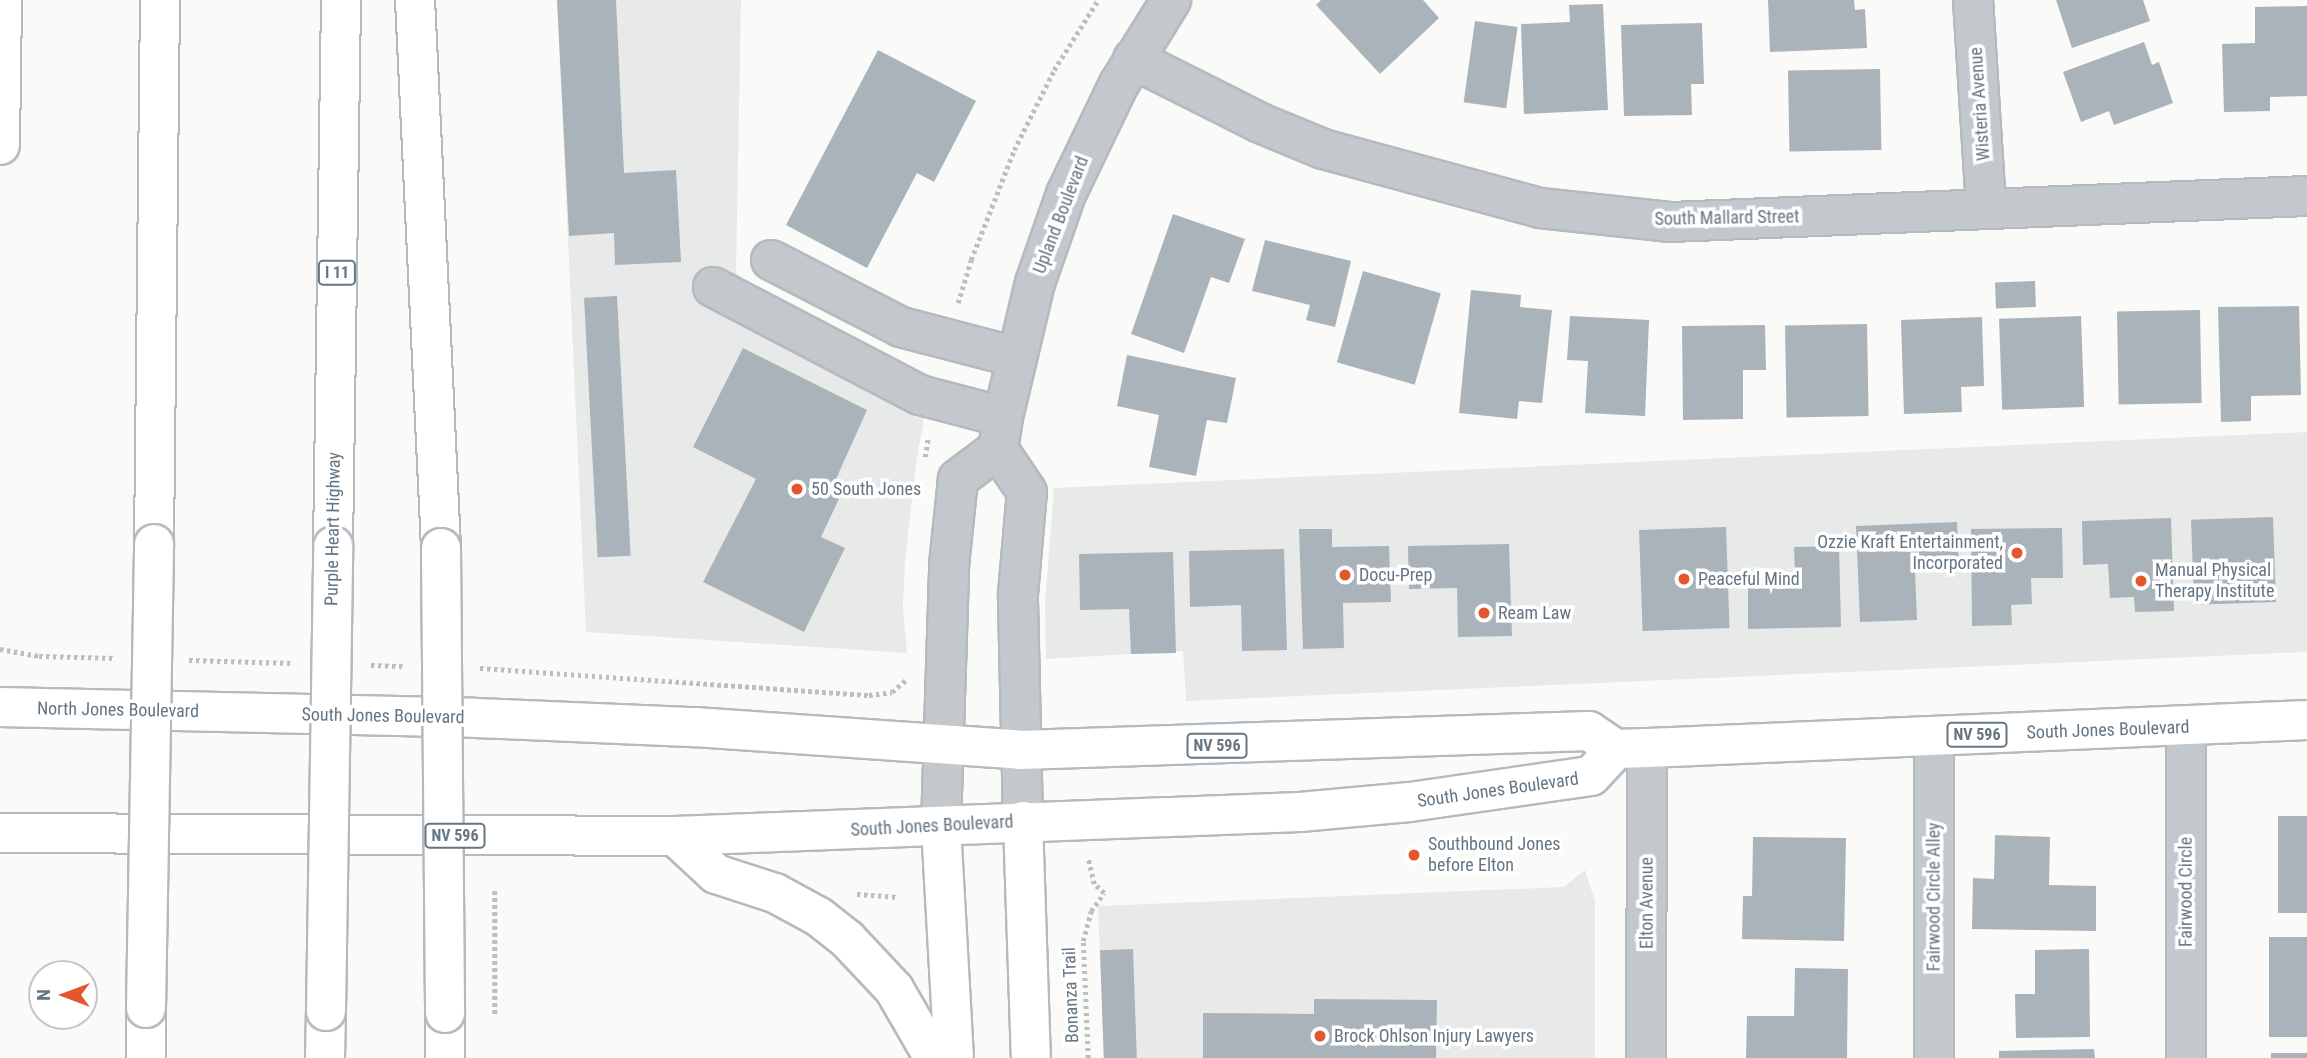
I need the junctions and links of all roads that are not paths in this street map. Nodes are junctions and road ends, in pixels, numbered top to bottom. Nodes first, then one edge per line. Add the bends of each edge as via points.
1 (2, 0) edge
2 (160, 0) edge
3 (341, 0) edge
4 (415, 0) edge
5 (1171, 0) edge
6 (1973, 0) edge
7 (1133, 59) junction
8 (0, 145) edge
9 (2307, 196) edge
10 (1986, 209) junction
11 (771, 261) dead end
12 (713, 287) dead end
13 (1015, 357) junction
14 (1001, 433) junction
15 (0, 707) edge
16 (236, 712) joint
17 (2307, 720) edge
18 (2186, 726) junction
19 (1934, 737) junction
20 (945, 744) junction
21 (1631, 748) junction
22 (1021, 750) junction
23 (1023, 821) junction
24 (942, 826) junction
25 (0, 833) edge
26 (675, 836) junction
27 (146, 1058) edge
28 (326, 1058) edge
29 (445, 1058) edge
30 (934, 1058) edge
31 (954, 1058) edge
32 (1031, 1058) edge
33 (1646, 1058) edge
34 (1934, 1058) edge
35 (2186, 1058) edge

1 - 8 main road
2 - 27 main road, bridge
3 - 28 main road, Purple Heart Highway / I 11, bridge
4 - 29 main road, bridge via 440,548
5 - 7 street, Upland Boulevard
6 - 10 street, Wisteria Avenue
7 - 10 street, South Mallard Street via 1323,149 1540,208 1671,222
7 - 13 street, Upland Boulevard via 1066,194
9 - 10 street, South Mallard Street
11 - 13 street via 901,327
12 - 14 street
13 - 14 street, Upland Boulevard
14 - 20 street via 958,479 949,565
14 - 22 street via 1027,492 1018,594
15 - 16 main road, North Jones Boulevard / NV 596
16 - 20 main road, South Jones Boulevard / NV 596 via 695,727
17 - 18 main road, South Jones Boulevard / NV 596
18 - 19 main road, South Jones Boulevard / NV 596
18 - 35 street, Fairwood Circle
19 - 21 main road, South Jones Boulevard / NV 596
19 - 34 street, Fairwood Circle Alley
20 - 22 main road, South Jones Boulevard / NV 596
20 - 24 street
21 - 22 main road, South Jones Boulevard / NV 596 via 1589,731
21 - 23 main road, South Jones Boulevard / NV 596 via 1591,776 1410,802 1300,812
21 - 33 street, Elton Avenue
22 - 23 street
23 - 24 main road, South Jones Boulevard / NV 596
23 - 32 main road
24 - 26 main road, South Jones Boulevard / NV 596
24 - 31 main road
25 - 26 main road, South Jones Boulevard / NV 596
26 - 30 main road via 716,874 775,893 847,939 894,989

